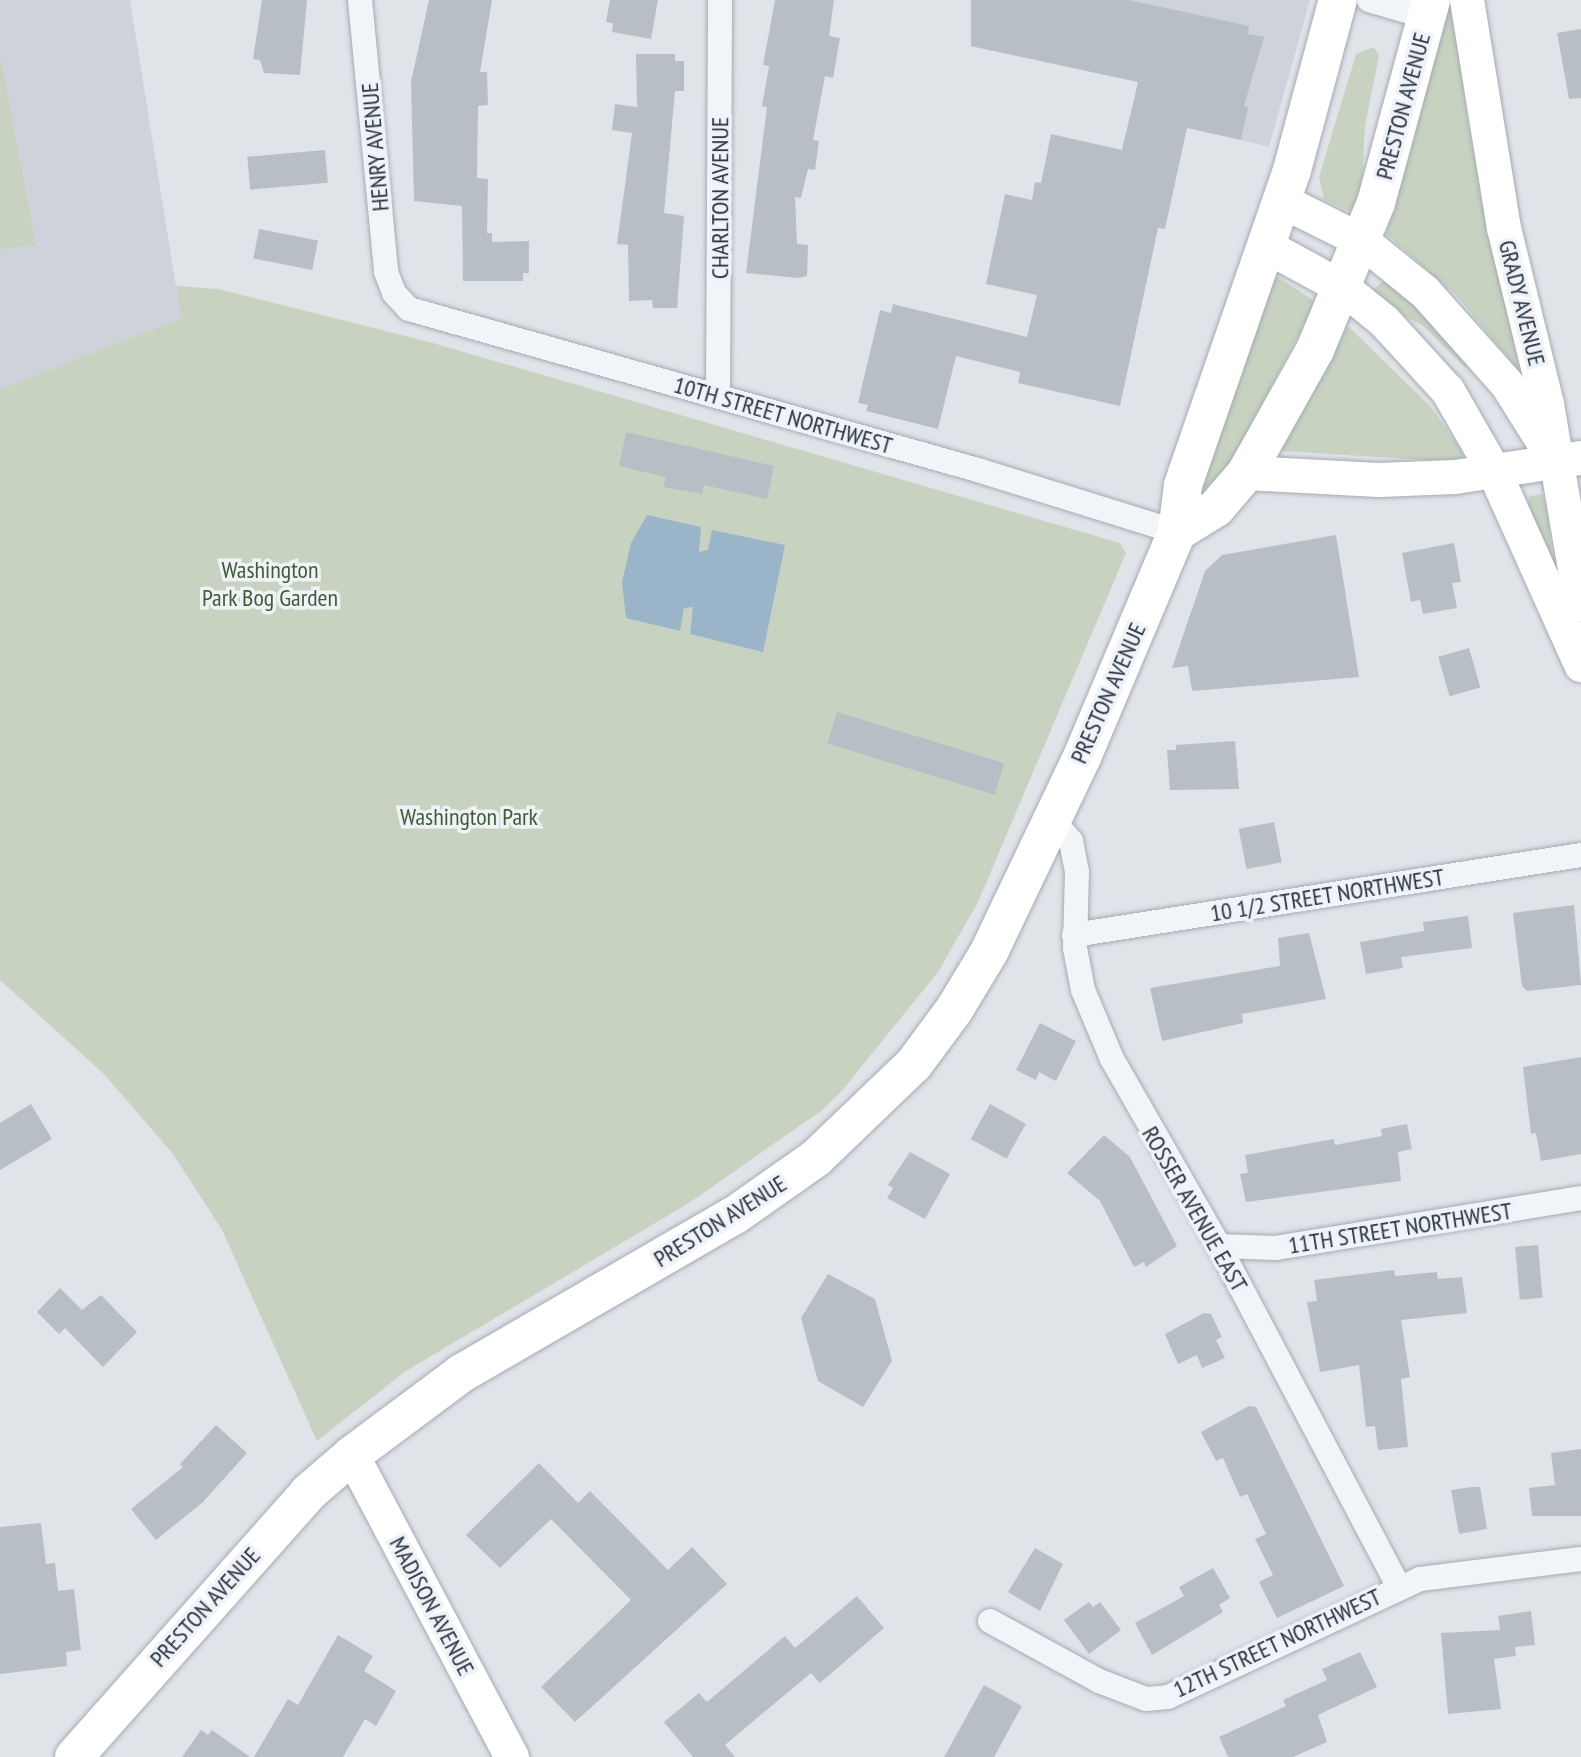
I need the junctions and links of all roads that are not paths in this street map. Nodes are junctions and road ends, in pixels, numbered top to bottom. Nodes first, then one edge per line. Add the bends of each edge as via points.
1 (360, 0) edge
2 (720, 0) edge
3 (1338, 0) edge
4 (1369, 0) edge
5 (1467, 0) edge
6 (1429, 9) edge
7 (1282, 201) junction
8 (1362, 241) junction
9 (1266, 246) junction
10 (1343, 288) junction
11 (394, 293) joint
12 (718, 395) junction
13 (1568, 460) edge
14 (1494, 471) junction
15 (1246, 473) junction
16 (1177, 532) junction
17 (1581, 605) edge
18 (1581, 665) edge
19 (1050, 817) junction
20 (1581, 855) edge
21 (1074, 935) junction
22 (1581, 1198) edge
23 (1219, 1246) junction
24 (352, 1455) junction
25 (1581, 1559) edge
26 (1398, 1586) junction
27 (990, 1621) dead end
28 (74, 1757) edge
29 (512, 1757) edge

1 - 11 street, HENRY AVENUE via 386,272
2 - 12 street, CHARLTON AVENUE
3 - 7 main road, PRESTON AVENUE
4 - 6 street
5 - 13 main road, GRADY AVENUE via 1504,228
6 - 8 main road, PRESTON AVENUE
7 - 8 main road
7 - 9 main road, PRESTON AVENUE
8 - 10 main road, PRESTON AVENUE
8 - 13 main road via 1459,326
9 - 10 main road
9 - 16 main road, PRESTON AVENUE via 1183,485
10 - 14 main road via 1428,366
10 - 15 main road, PRESTON AVENUE via 1309,362
11 - 12 street, 10TH STREET NORTHWEST via 425,316
12 - 16 street, 10TH STREET NORTHWEST
13 - 14 main road
13 - 17 main road, GRADY AVENUE
14 - 15 main road via 1379,480
14 - 18 main road
15 - 16 main road, PRESTON AVENUE via 1216,508
16 - 19 main road, PRESTON AVENUE via 1082,757
19 - 21 street, ROSSER AVENUE EAST via 1071,841 1077,871
19 - 24 main road, PRESTON AVENUE via 989,952 954,1010 867,1114 735,1215 462,1373
20 - 21 street, 10 1/2 STREET NORTHWEST
21 - 23 street, ROSSER AVENUE EAST via 1083,990 1112,1059
22 - 23 street, 11TH STREET NORTHWEST via 1276,1248
23 - 26 street, ROSSER AVENUE EAST
24 - 28 main road, PRESTON AVENUE via 308,1493
24 - 29 main road, MADISON AVENUE
25 - 26 street, 12TH STREET NORTHWEST
26 - 27 street, 12TH STREET NORTHWEST via 1168,1697 1146,1699 1099,1681

